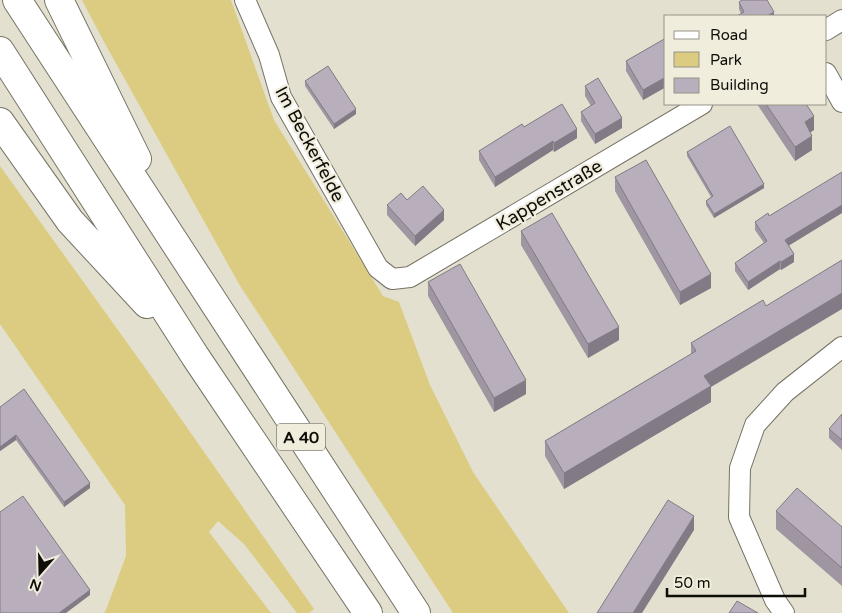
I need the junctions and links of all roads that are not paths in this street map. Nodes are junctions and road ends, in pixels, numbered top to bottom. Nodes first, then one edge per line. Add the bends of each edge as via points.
1 (17, 0) edge
2 (59, 0) edge
3 (245, 0) edge
4 (842, 20) edge
5 (827, 29) edge
6 (0, 51) edge
7 (827, 75) edge
8 (842, 102) edge
9 (700, 105) edge
10 (0, 122) edge
11 (186, 262) junction
12 (392, 278) joint
13 (842, 347) edge
14 (195, 356) junction
15 (368, 613) edge
16 (416, 613) edge
17 (784, 613) edge

1 - 11 highway, A 40
2 - 11 highway
3 - 12 street, Im Beckerfelde via 269,55 281,97 378,268
4 - 5 street
6 - 14 highway, A 40
7 - 8 street
9 - 12 street, Kappenstraße via 410,277
10 - 14 highway via 70,220
11 - 16 highway, A 40
13 - 17 street via 785,392 755,425 740,468 739,517
14 - 15 highway, A 40

